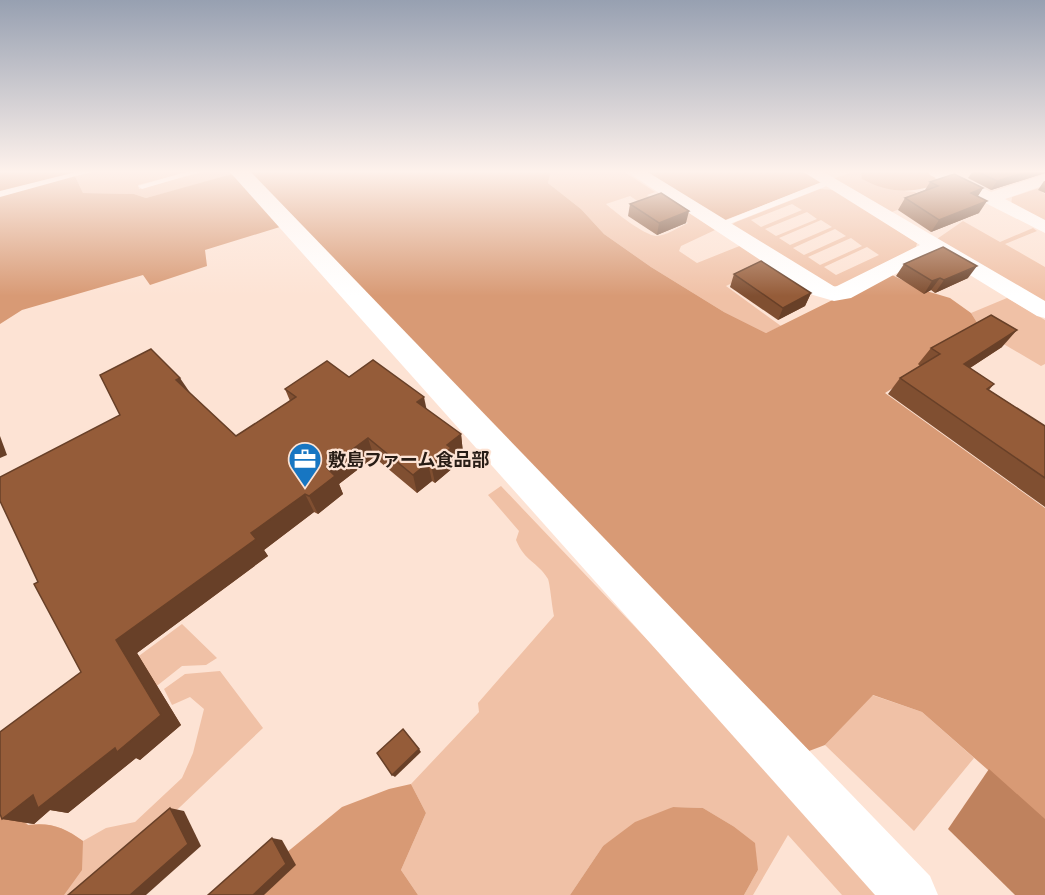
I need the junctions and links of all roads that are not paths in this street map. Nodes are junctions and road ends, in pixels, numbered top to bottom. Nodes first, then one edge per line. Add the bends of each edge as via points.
1 (278, 213) edge
2 (700, 213) edge
3 (751, 213) edge
4 (879, 213) edge
5 (1018, 213) edge
6 (719, 225) junction
7 (1045, 227) edge
8 (934, 245) junction
9 (1045, 311) edge
10 (911, 895) edge

1 - 10 street
2 - 6 street
3 - 6 lane
4 - 8 street
5 - 7 street
6 - 8 street via 821,290 834,294 843,293
8 - 9 street

